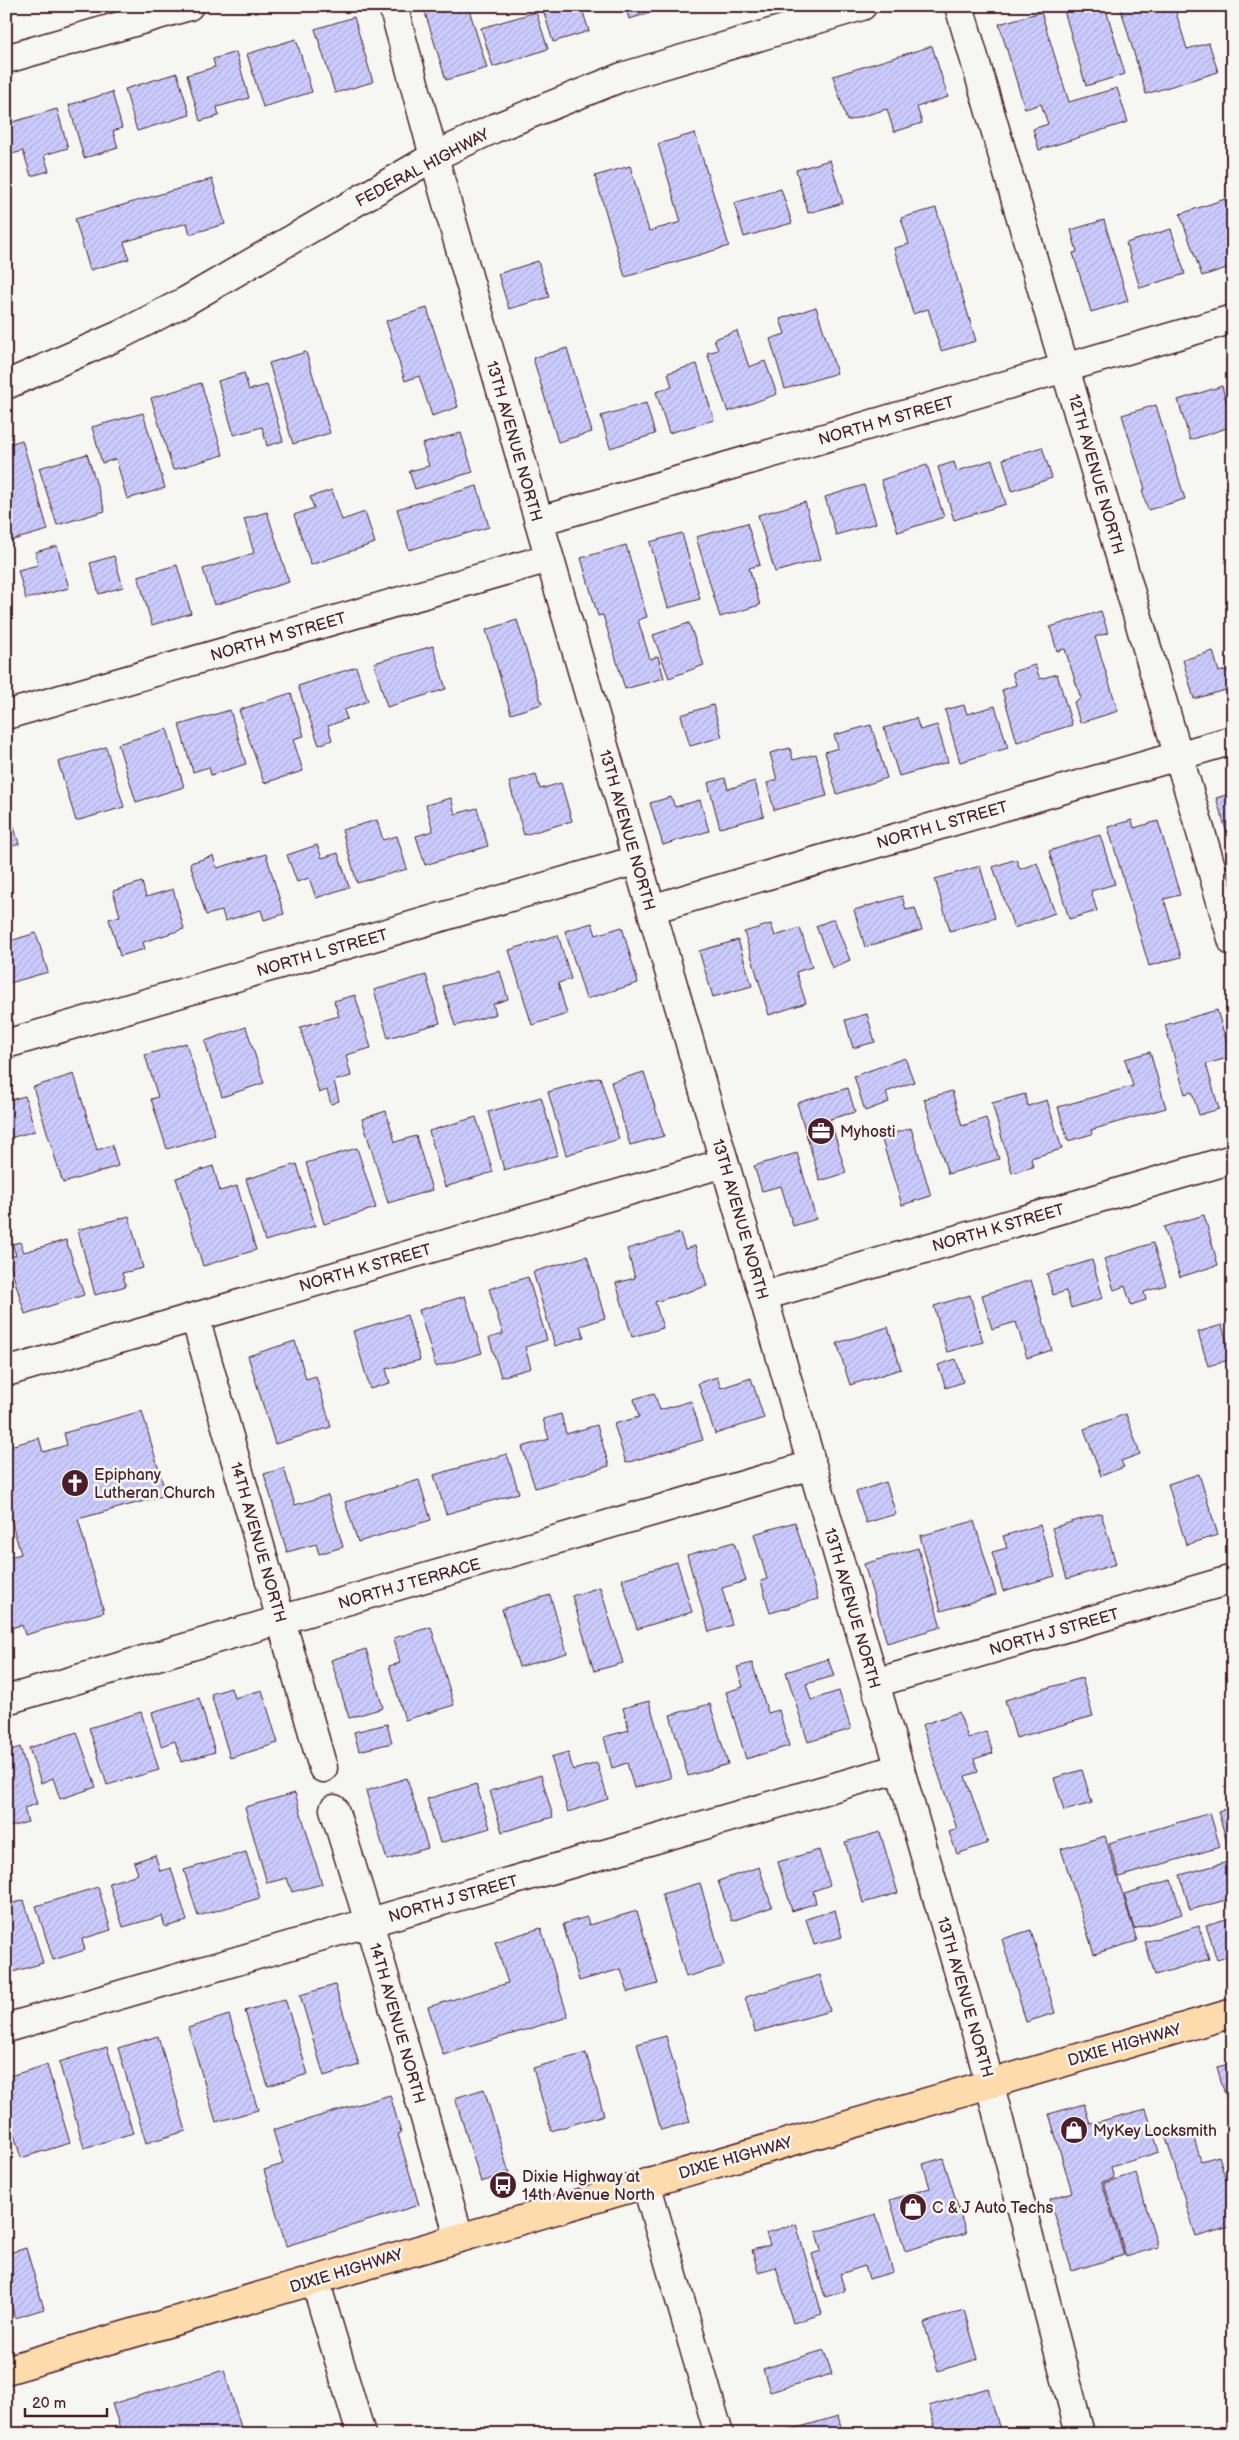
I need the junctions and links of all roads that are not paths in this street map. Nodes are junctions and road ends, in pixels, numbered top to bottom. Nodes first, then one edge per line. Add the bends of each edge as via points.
1 (189, 6) edge
2 (393, 6) edge
3 (862, 6) edge
4 (959, 6) edge
5 (6, 59) edge
6 (433, 157) junction
7 (1233, 319) edge
8 (1066, 368) junction
9 (6, 384) edge
10 (539, 522) junction
11 (549, 558) junction
12 (6, 715) edge
13 (1233, 740) edge
14 (1178, 755) junction
15 (637, 860) junction
16 (651, 909) junction
17 (1233, 942) edge
18 (6, 1044) edge
19 (1233, 1159) edge
20 (724, 1163) junction
21 (763, 1296) junction
22 (195, 1317) junction
23 (6, 1372) edge
24 (812, 1465) junction
25 (1233, 1580) edge
26 (282, 1620) junction
27 (875, 1683) junction
28 (6, 1700) edge
29 (323, 1768) dead end
30 (900, 1768) junction
31 (334, 1809) dead end
32 (369, 1922) junction
33 (1233, 2013) edge
34 (6, 2028) edge
35 (990, 2083) junction
36 (646, 2183) junction
37 (459, 2237) junction
38 (315, 2280) junction
39 (6, 2370) edge
40 (361, 2434) edge
41 (719, 2434) edge
42 (1080, 2434) edge

1 - 5 street
2 - 6 street, 13TH AVENUE NORTH
3 - 6 street, FEDERAL HIGHWAY via 622,77 549,104
4 - 8 street, 12TH AVENUE NORTH
6 - 9 street, FEDERAL HIGHWAY via 186,301 120,336
6 - 10 street, 13TH AVENUE NORTH
7 - 8 street, NORTH M STREET
8 - 10 street, NORTH M STREET
8 - 14 street, 12TH AVENUE NORTH
10 - 11 street, 13TH AVENUE NORTH
11 - 12 street, NORTH M STREET
11 - 15 street, 13TH AVENUE NORTH
13 - 14 street, NORTH L STREET
14 - 16 street, NORTH L STREET
14 - 17 street, 12TH AVENUE NORTH
15 - 16 street, 13TH AVENUE NORTH
15 - 18 street, NORTH L STREET
16 - 20 street, 13TH AVENUE NORTH
19 - 21 street, NORTH K STREET
20 - 21 street, 13TH AVENUE NORTH
20 - 22 street, NORTH K STREET
21 - 24 street, 13TH AVENUE NORTH
22 - 23 street, NORTH K STREET
22 - 26 street, 14TH AVENUE NORTH
24 - 26 street, NORTH J TERRACE
24 - 27 street, 13TH AVENUE NORTH
25 - 27 street, NORTH J STREET
26 - 28 street, NORTH J TERRACE
26 - 29 street, 14TH AVENUE NORTH
27 - 30 street, 13TH AVENUE NORTH
30 - 32 street, NORTH J STREET
30 - 35 street, 13TH AVENUE NORTH
31 - 32 street, 14TH AVENUE NORTH
32 - 34 street, NORTH J STREET
32 - 37 street, 14TH AVENUE NORTH
33 - 35 main road, DIXIE HIGHWAY
35 - 36 main road, DIXIE HIGHWAY
35 - 42 street, 13TH AVENUE NORTH
36 - 37 main road, DIXIE HIGHWAY
36 - 41 street
37 - 38 main road, DIXIE HIGHWAY
38 - 39 main road, DIXIE HIGHWAY
38 - 40 street

